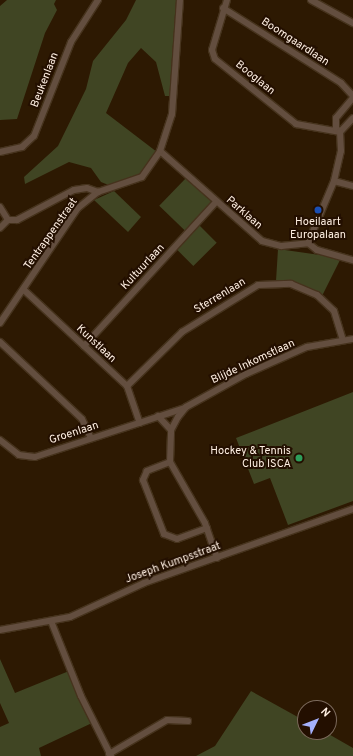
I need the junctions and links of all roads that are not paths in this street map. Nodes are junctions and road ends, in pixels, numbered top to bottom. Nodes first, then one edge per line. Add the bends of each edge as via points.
1 (98, 0) edge
2 (180, 0) edge
3 (227, 0) edge
4 (311, 0) edge
5 (223, 8) junction
6 (353, 22) edge
7 (353, 97) edge
8 (353, 118) edge
9 (340, 132) junction
10 (160, 150) junction
11 (0, 152) edge
12 (334, 181) junction
13 (353, 186) edge
14 (98, 192) junction
15 (216, 202) junction
16 (0, 207) edge
17 (8, 220) junction
18 (0, 228) edge
19 (308, 243) junction
20 (353, 260) edge
21 (24, 290) junction
22 (0, 323) edge
23 (353, 339) edge
24 (343, 340) junction
25 (0, 342) edge
26 (84, 346) junction
27 (127, 386) junction
28 (186, 407) junction
29 (158, 416) junction
30 (140, 423) junction
31 (171, 430) junction
32 (91, 438) junction
33 (0, 440) edge
34 (170, 462) junction
35 (353, 509) edge
36 (207, 528) junction
37 (217, 558) junction
38 (51, 621) junction
39 (0, 630) edge
40 (188, 721) dead end
41 (110, 755) edge

1 - 11 street, Beukenlaan via 71,42 34,136 22,147
2 - 10 street, Tentrappenstraat via 170,126
3 - 5 street, Booglaan
4 - 6 street
5 - 7 street, Boomgaardlaan via 341,83
5 - 9 street, Booglaan via 212,50 215,59 296,124
7 - 9 street via 336,118
8 - 9 street
9 - 12 street via 341,151
10 - 14 street, Tentrappenstraat via 142,177
10 - 15 street, Parklaan
12 - 13 street
12 - 19 street
14 - 17 street via 86,188 74,190 17,220
14 - 21 street, Tentrappenstraat via 75,213
15 - 19 street, Parklaan via 262,241 281,246
15 - 26 street, Kultuurlaan
16 - 17 street
17 - 18 street
19 - 20 street via 317,250
21 - 22 street, Tentrappenstraat
21 - 26 street, Kunstlaan
23 - 24 street, Blijde Inkomstlaan
24 - 27 street, Sterrenlaan via 334,311 317,295 291,284 258,285 182,332
24 - 28 street, Blijde Inkomstlaan via 294,353 224,384
25 - 32 street via 82,418
26 - 27 street, Kunstlaan
27 - 30 street, Kunstlaan
28 - 29 street, Groenlaan
28 - 31 street, Blijde Inkomstlaan
29 - 30 street, Groenlaan
29 - 31 street
30 - 32 street, Groenlaan
31 - 34 street
32 - 33 street, Groenlaan via 27,457
34 - 36 street
34 - 36 street via 147,471 143,480 164,534 177,538
35 - 37 street, Joseph Kumpsstraat
36 - 37 street
37 - 38 street, Joseph Kumpsstraat
38 - 39 street, Joseph Kumpsstraat
38 - 41 street
40 - 41 street via 167,720

